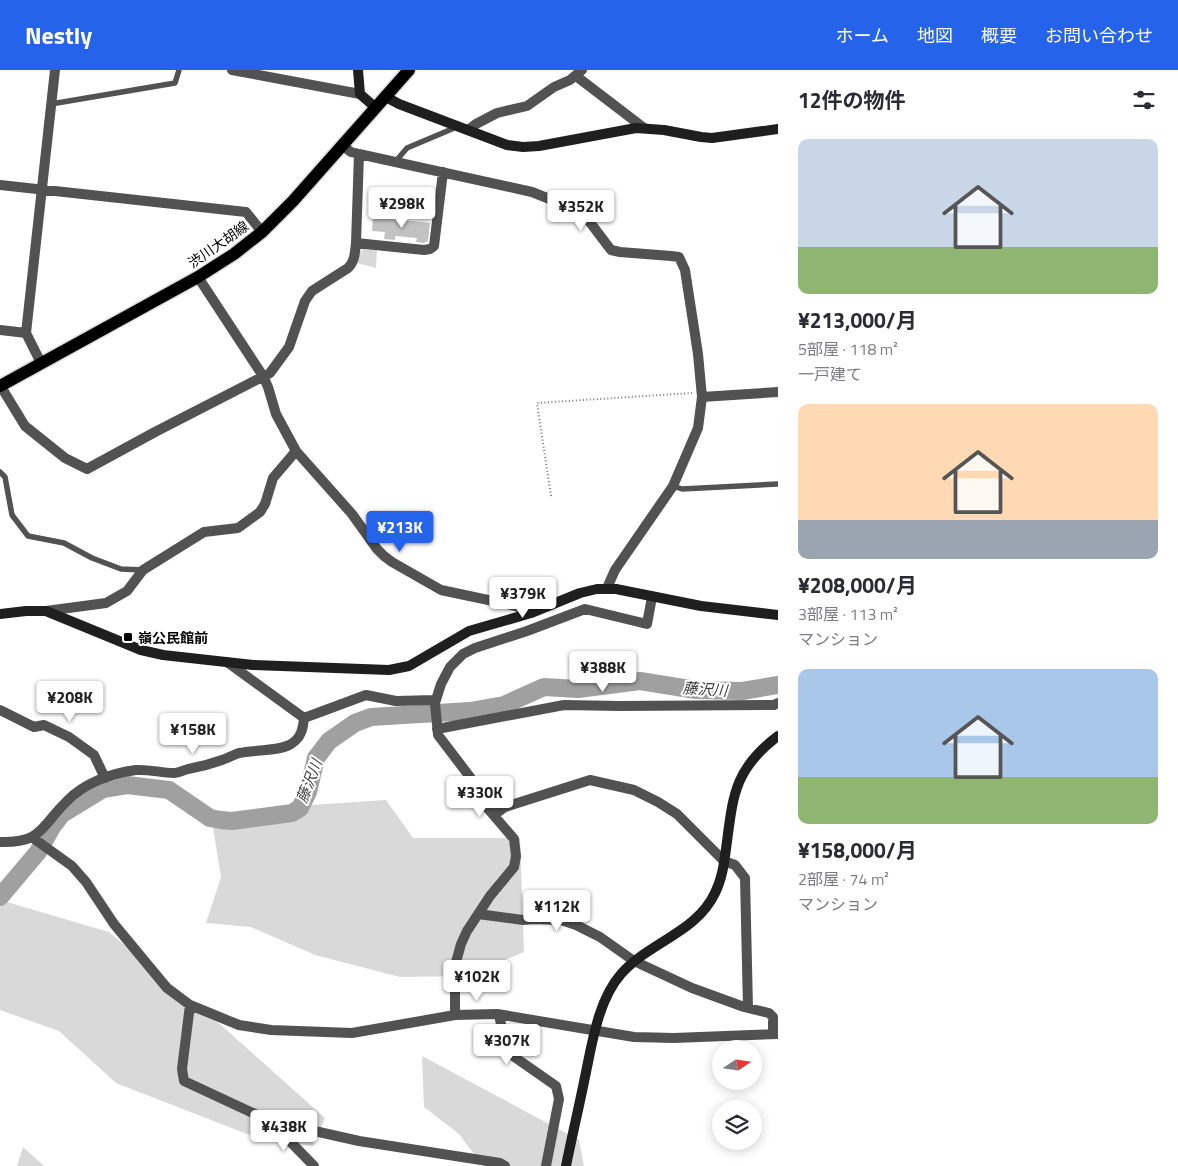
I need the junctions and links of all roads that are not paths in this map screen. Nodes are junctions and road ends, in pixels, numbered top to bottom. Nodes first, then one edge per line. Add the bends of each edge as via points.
1 (55, 70) edge
2 (179, 70) edge
3 (232, 70) edge
4 (358, 70) edge
5 (409, 70) edge
6 (579, 73) edge
7 (360, 94) junction
8 (386, 98) junction
9 (51, 104) junction
10 (376, 108) junction
11 (457, 126) junction
12 (644, 128) junction
13 (778, 129) edge
14 (468, 130) junction
15 (343, 146) junction
16 (359, 154) junction
17 (396, 161) junction
18 (443, 172) junction
19 (0, 185) edge
20 (42, 190) junction
21 (262, 232) junction
22 (356, 243) junction
23 (198, 277) junction
24 (0, 330) edge
25 (26, 333) junction
26 (41, 363) junction
27 (263, 376) junction
28 (0, 386) edge
29 (778, 392) edge
30 (702, 395) junction
31 (296, 451) junction
32 (0, 472) edge
33 (778, 484) edge
34 (673, 486) junction
35 (143, 570) junction
36 (607, 588) junction
37 (652, 597) junction
38 (46, 611) junction
39 (531, 613) junction
40 (0, 614) edge
41 (778, 615) edge
42 (227, 662) junction
43 (435, 701) junction
44 (778, 703) edge
45 (0, 710) edge
46 (304, 718) junction
47 (436, 727) junction
48 (778, 736) edge
49 (105, 778) junction
50 (494, 815) junction
51 (33, 838) junction
52 (0, 842) edge
53 (724, 861) junction
54 (478, 914) junction
55 (634, 961) junction
56 (190, 1005) junction
57 (748, 1008) junction
58 (455, 1015) junction
59 (500, 1015) junction
60 (595, 1031) junction
61 (776, 1034) edge
62 (270, 1121) junction
63 (314, 1166) edge
64 (505, 1166) edge
65 (546, 1166) edge
66 (566, 1166) edge

1 - 9 street
2 - 9 lane via 174,83
3 - 7 street
4 - 7 street
5 - 8 main road, 渋川大胡線
6 - 12 street
6 - 14 street via 527,106 498,113
7 - 10 street
8 - 10 main road, 渋川大胡線
8 - 11 street
9 - 20 street
10 - 15 main road, 渋川大胡線
11 - 14 street
11 - 17 lane via 408,148
12 - 13 street via 712,138
12 - 14 street via 523,148
15 - 16 street
15 - 21 main road, 渋川大胡線
16 - 17 street
16 - 22 street
17 - 18 street
18 - 22 street via 434,246 424,250
18 - 30 street via 532,192 568,206 586,217 611,250 679,257 685,270
19 - 20 street
20 - 21 street via 246,212
20 - 25 street
21 - 23 main road, 渋川大胡線
22 - 27 street via 350,266 312,291 305,301 289,347 273,369
23 - 26 main road, 渋川大胡線
23 - 27 street
24 - 25 street
25 - 26 street
26 - 28 main road, 渋川大胡線
27 - 28 street via 86,470 65,458 25,426
27 - 31 street via 276,414
29 - 30 street
30 - 34 street via 698,428
31 - 35 street via 273,478 260,512 238,528 204,532
31 - 39 street via 352,514 377,549 392,562 441,590 516,606
32 - 35 lane via 5,477 12,515 28,536 64,543 121,569
33 - 34 lane via 682,489
34 - 36 street via 615,570
35 - 38 street via 127,591 106,603
36 - 37 street
36 - 39 street via 580,593
37 - 41 street
37 - 43 street via 648,624 585,610 475,648 450,667
38 - 40 street
38 - 42 street via 141,650
39 - 42 street via 469,631 396,670
42 - 46 street
43 - 46 street via 396,701 366,695
43 - 47 street
44 - 47 street via 564,705
45 - 49 street via 25,723 44,725 69,737 94,755
46 - 49 street via 301,733 286,747 237,754 175,773 143,770
47 - 50 street via 438,735
48 - 53 street via 761,749 742,773 733,801
49 - 51 street via 78,791
50 - 53 street via 505,807 590,780 634,790 658,802 677,814
50 - 54 street via 514,839 516,856 514,867
51 - 52 street
51 - 56 street via 72,866 132,947 167,988
53 - 55 street via 715,894 698,917
53 - 57 street via 735,865 744,878
54 - 55 street via 523,920 561,920 600,937
54 - 58 street via 457,955
55 - 57 street via 692,988
55 - 60 street via 609,991
56 - 58 street via 238,1025 321,1033 352,1033
56 - 62 street via 182,1069 184,1081
57 - 61 street via 773,1016
58 - 59 street
59 - 60 street
59 - 65 street via 506,1047 513,1056 556,1086 559,1099
60 - 61 street via 634,1037 674,1038
60 - 66 street
62 - 63 street
62 - 64 street via 359,1141

